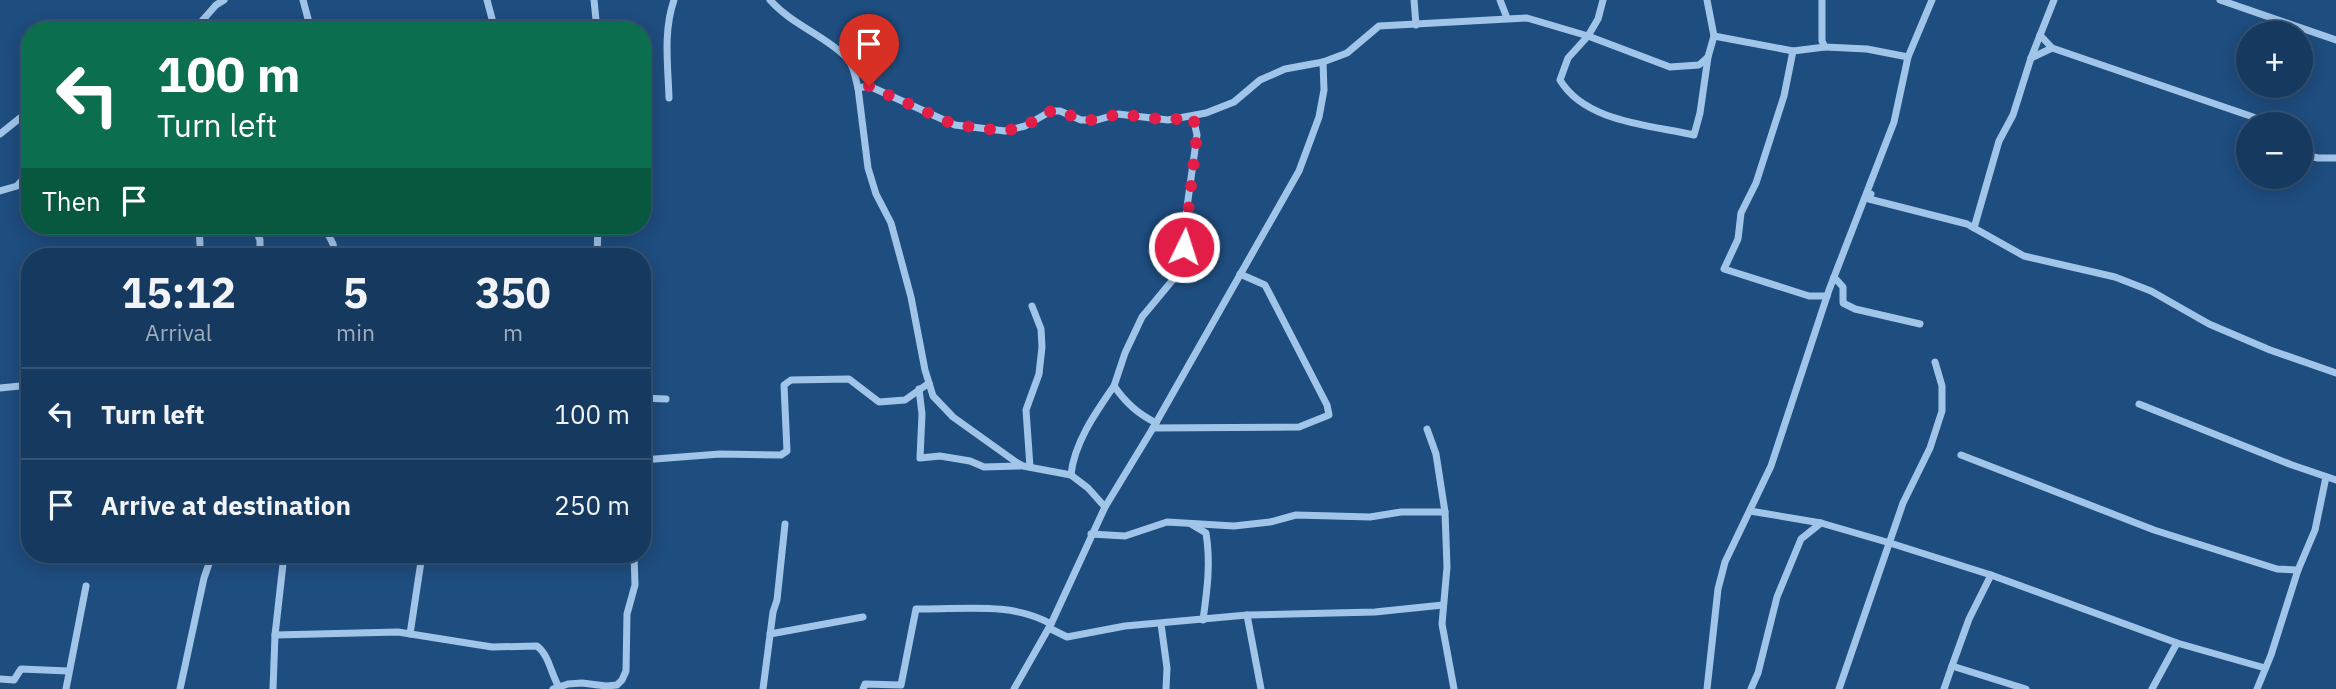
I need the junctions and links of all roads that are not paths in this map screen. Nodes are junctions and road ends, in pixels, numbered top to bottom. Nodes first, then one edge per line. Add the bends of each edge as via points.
1 (224, 0) edge
2 (303, 0) edge
3 (487, 0) edge
4 (594, 0) edge
5 (674, 0) edge
6 (770, 0) edge
7 (780, 0) edge
8 (1414, 0) edge
9 (1500, 0) edge
10 (1603, 0) edge
11 (1707, 0) edge
12 (1822, 0) edge
13 (1933, 0) edge
14 (2054, 0) edge
15 (2220, 0) edge
16 (780, 11) junction
17 (1507, 18) junction
18 (203, 21) edge
19 (309, 21) edge
20 (493, 21) edge
21 (596, 21) edge
22 (1416, 25) junction
23 (2040, 35) junction
24 (1588, 36) junction
25 (1714, 36) junction
26 (2336, 40) edge
27 (1825, 47) junction
28 (2052, 48) junction
29 (1793, 51) junction
30 (1708, 57) junction
31 (1908, 57) junction
32 (2031, 58) junction
33 (1323, 62) junction
34 (858, 88) junction
35 (669, 98) dead end
36 (2239, 112) edge
37 (21, 117) edge
38 (1193, 117) junction
39 (1894, 122) junction
40 (0, 134) edge
41 (2313, 158) edge
42 (2336, 158) edge
43 (21, 181) edge
44 (0, 191) edge
45 (1974, 229) junction
46 (199, 235) edge
47 (200, 245) dead end
48 (1240, 274) junction
49 (1834, 278) junction
50 (1827, 296) junction
51 (1032, 306) dead end
52 (1920, 324) dead end
53 (1935, 362) dead end
54 (2336, 373) edge
55 (929, 383) junction
56 (21, 386) edge
57 (1114, 386) junction
58 (0, 388) edge
59 (919, 389) junction
60 (651, 398) edge
61 (666, 399) dead end
62 (905, 400) junction
63 (2139, 404) dead end
64 (922, 411) junction
65 (1154, 425) junction
66 (1427, 429) dead end
67 (1961, 455) dead end
68 (651, 459) edge
69 (1027, 467) junction
70 (1071, 475) junction
71 (2326, 477) junction
72 (2336, 480) edge
73 (1105, 507) junction
74 (1750, 511) junction
75 (1445, 512) junction
76 (1821, 523) junction
77 (785, 524) dead end
78 (1191, 524) junction
79 (1091, 534) junction
80 (1890, 542) junction
81 (209, 563) edge
82 (283, 563) edge
83 (421, 563) edge
84 (634, 563) edge
85 (2298, 570) junction
86 (1991, 575) junction
87 (86, 586) dead end
88 (1443, 605) junction
89 (1247, 615) junction
90 (863, 617) dead end
91 (1203, 620) junction
92 (1161, 624) junction
93 (1050, 626) junction
94 (410, 634) junction
95 (770, 634) junction
96 (275, 635) junction
97 (2177, 643) junction
98 (1952, 666) junction
99 (2265, 668) junction
100 (68, 671) junction
101 (0, 679) edge
102 (556, 688) edge
103 (66, 689) edge
104 (180, 689) edge
105 (273, 689) edge
106 (763, 689) edge
107 (863, 689) edge
108 (1014, 689) edge
109 (1166, 689) edge
110 (1261, 689) edge
111 (1454, 689) edge
112 (1707, 689) edge
113 (1751, 689) edge
114 (1839, 689) edge
115 (1944, 689) edge
116 (2026, 689) edge
117 (2152, 689) edge
118 (2257, 689) edge

1 - 18 street
2 - 19 street
3 - 20 street
4 - 21 street
5 - 35 street via 667,46
6 - 16 street
7 - 16 street
8 - 22 street
9 - 17 street
10 - 24 street
11 - 25 street
12 - 27 street
13 - 31 street
14 - 23 street
15 - 26 street
16 - 34 street via 846,58
17 - 22 street
17 - 24 street via 1527,18
22 - 33 street via 1379,26 1347,53
23 - 28 street
23 - 32 street
24 - 30 street via 1670,67 1699,65
24 - 30 street via 1568,58 1560,80 1568,94 1600,114 1694,135
25 - 29 street
25 - 30 street
27 - 29 street
27 - 31 street via 1867,48
28 - 32 street
28 - 36 street
29 - 50 street via 1784,96 1724,269 1809,296
31 - 39 street
32 - 45 street via 2013,115 1999,141
33 - 38 street via 1285,69 1260,80 1234,102
33 - 48 street via 1319,117 1299,171
34 - 38 street via 869,86 955,125 1005,131 1051,111 1081,120 1118,114 1168,120
34 - 55 street via 868,168 905,272
37 - 40 street
38 - 57 street via 1197,135 1182,267 1142,317
39 - 45 street via 1869,199
39 - 49 street
41 - 42 street
43 - 44 street
45 - 54 street via 2024,256 2115,277 2151,291 2221,329
46 - 47 street
48 - 65 street
48 - 65 street via 1265,285 1329,415 1299,427
49 - 50 street
49 - 52 street via 1843,287 1843,303
50 - 74 street via 1771,466
51 - 69 street via 1042,347 1039,374 1026,410
53 - 80 street via 1942,386 1942,411
55 - 59 street
55 - 69 street via 946,411
56 - 58 street
57 - 65 street via 1127,405
57 - 70 street via 1094,416
59 - 62 street
59 - 64 street
60 - 61 street
62 - 64 street
62 - 68 street via 879,402 849,379 791,380 784,385 787,451 781,455
63 - 71 street
64 - 69 street via 920,458 940,456 984,467
65 - 73 street
66 - 75 street via 1439,465
67 - 85 street via 2154,530 2277,569
69 - 70 street
70 - 73 street
71 - 72 street
71 - 85 street via 2315,530
73 - 79 street
74 - 76 street
74 - 112 street via 1720,579
75 - 78 street via 1296,515 1234,526
75 - 88 street
76 - 80 street
76 - 113 street via 1801,539 1777,597
77 - 95 street
78 - 79 street via 1167,522 1125,536
78 - 91 street via 1206,533 1208,548
79 - 93 street
80 - 86 street
80 - 114 street
81 - 104 street
82 - 96 street
83 - 94 street
84 - 102 street via 622,680 617,685 582,683
85 - 99 street
86 - 97 street
86 - 98 street
87 - 100 street
88 - 89 street via 1375,612
88 - 111 street
89 - 91 street
89 - 110 street
90 - 95 street
91 - 92 street
92 - 93 street via 1067,637
92 - 109 street
93 - 107 street via 1037,616 1009,610 916,608 901,685 865,684
93 - 108 street
94 - 96 street
94 - 102 street via 492,647 537,646 545,655
95 - 106 street
96 - 105 street
97 - 99 street
97 - 117 street
98 - 115 street
98 - 116 street
99 - 118 street
100 - 101 street via 22,669 14,680
100 - 103 street

